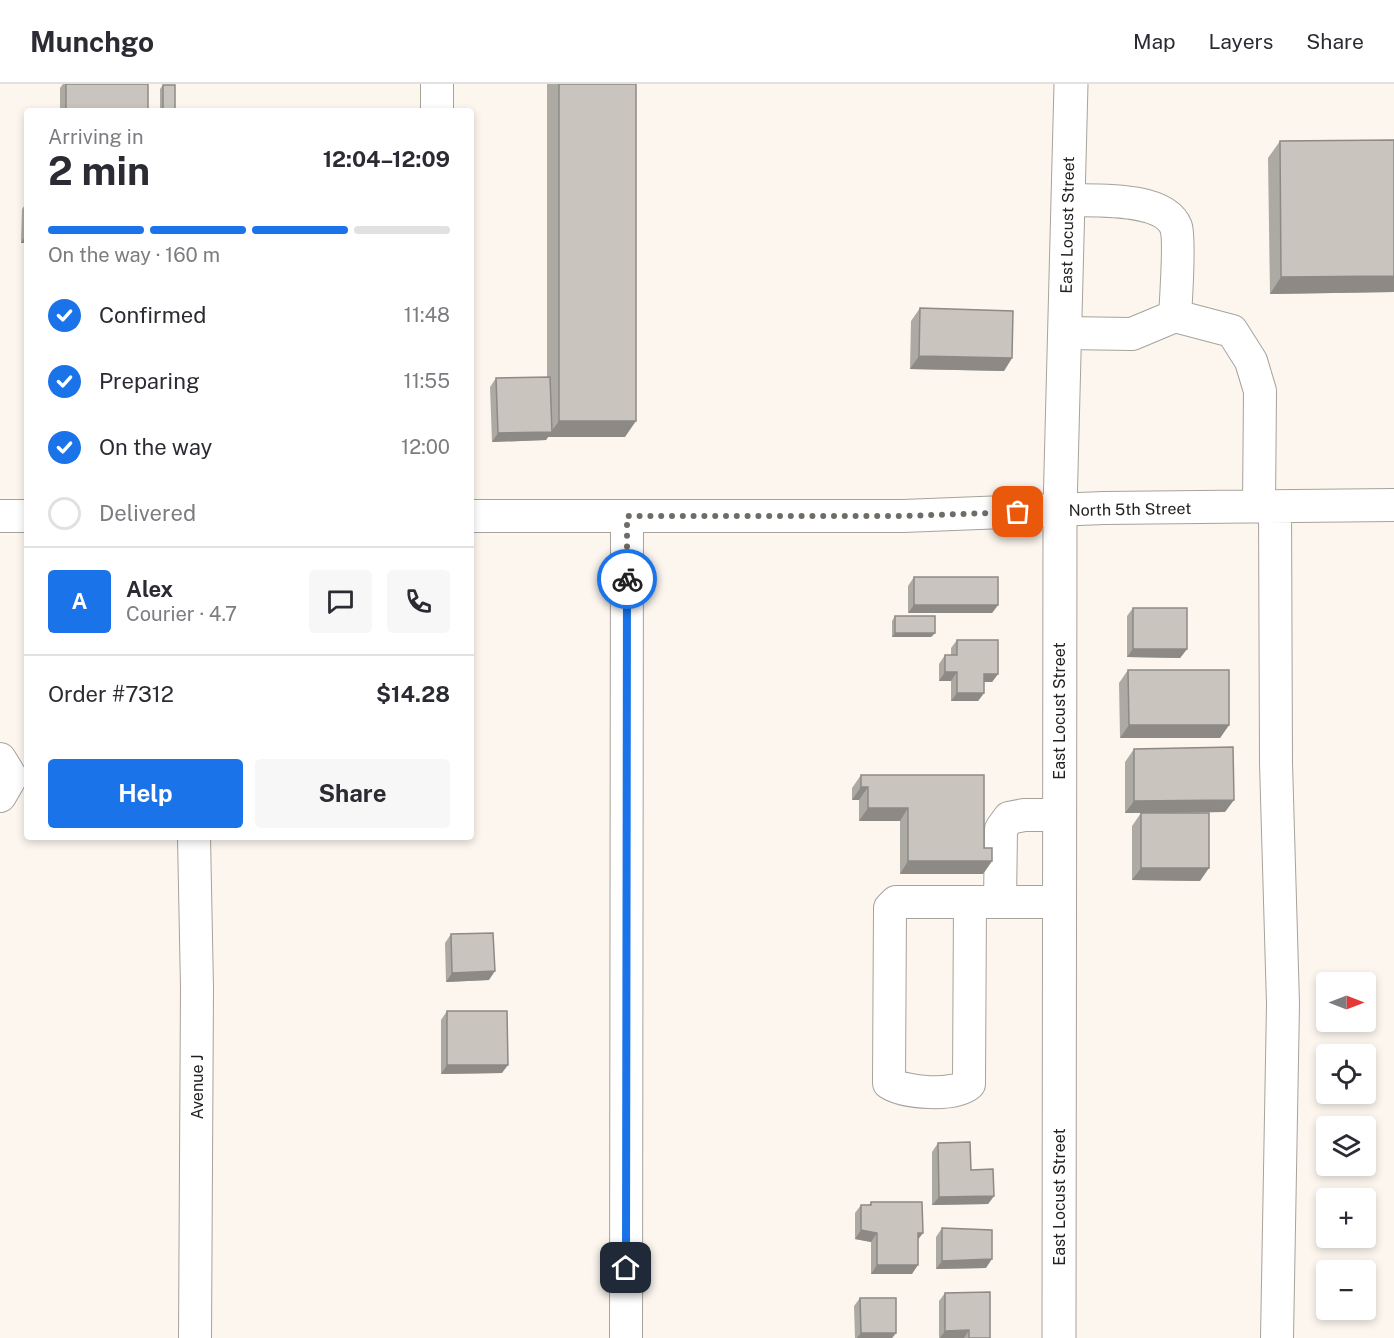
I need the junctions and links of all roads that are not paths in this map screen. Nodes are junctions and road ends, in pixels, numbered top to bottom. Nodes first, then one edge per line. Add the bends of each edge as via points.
1 (437, 84) edge
2 (1071, 84) edge
3 (437, 108) edge
4 (1068, 200) junction
5 (1175, 316) junction
6 (1065, 333) junction
7 (1394, 505) edge
8 (1267, 506) junction
9 (1060, 510) junction
10 (0, 516) edge
11 (24, 516) edge
12 (474, 516) edge
13 (627, 516) junction
14 (0, 759) edge
15 (0, 796) edge
16 (1059, 815) junction
17 (194, 840) edge
18 (985, 902) junction
19 (1058, 902) junction
20 (195, 1338) edge
21 (626, 1338) edge
22 (1059, 1338) edge
23 (1276, 1338) edge

1 - 3 street
2 - 4 main road, East Locust Street
4 - 5 street via 1136,202 1163,213 1176,227
4 - 6 main road, East Locust Street
5 - 6 street via 1132,334
5 - 8 street via 1232,331 1251,361 1260,391
6 - 9 main road, East Locust Street
7 - 8 street, North 5th Street
8 - 9 street, North 5th Street
8 - 23 street via 1282,1004
9 - 13 street, North 5th Street via 903,516
9 - 16 main road, East Locust Street
10 - 11 street
12 - 13 street, North 5th Street
13 - 21 street
14 - 15 street via 11,777
16 - 18 street via 1009,818 1001,829
16 - 19 main road, East Locust Street
17 - 20 street, Avenue J
18 - 18 street via 896,902 890,908 889,1083 898,1088 921,1092 963,1090 969,1084
18 - 19 street
19 - 22 main road, East Locust Street

